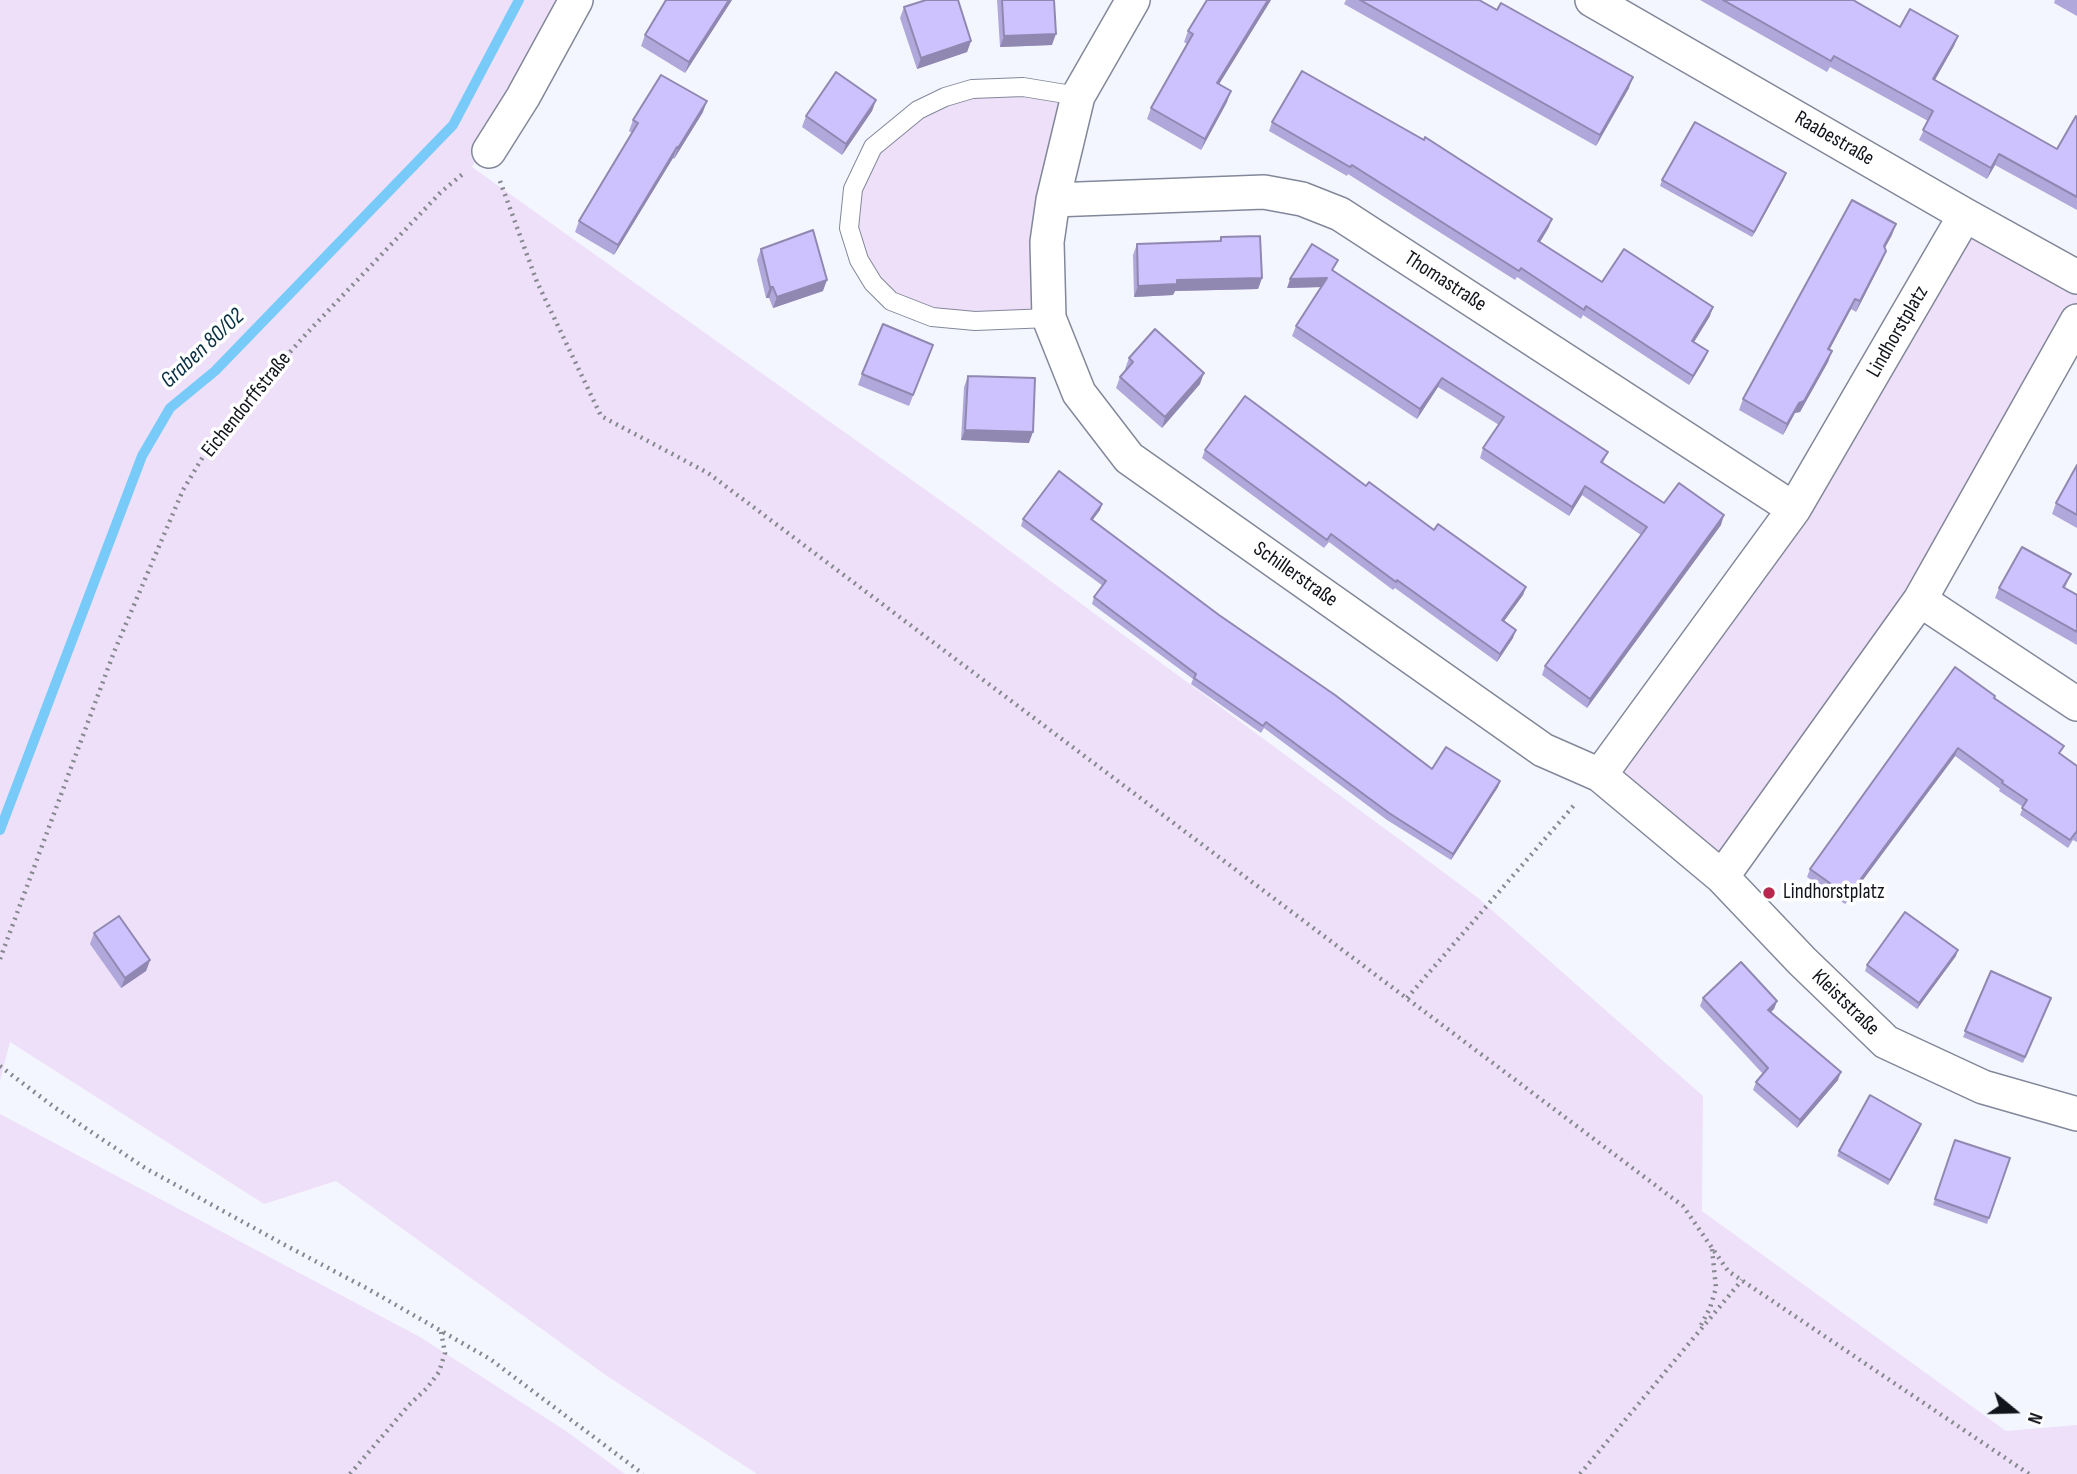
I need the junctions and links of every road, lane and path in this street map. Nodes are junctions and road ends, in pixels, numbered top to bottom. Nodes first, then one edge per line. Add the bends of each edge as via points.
1 (576, 0) edge
2 (1133, 0) edge
3 (1592, 0) edge
4 (1078, 96) junction
5 (489, 150) junction
6 (1052, 200) junction
7 (1965, 215) junction
8 (2077, 277) edge
9 (1049, 318) junction
10 (2077, 321) edge
11 (1794, 509) junction
12 (1920, 600) junction
13 (2077, 704) edge
14 (1600, 775) junction
15 (1721, 877) junction
16 (0, 958) edge
17 (1406, 998) junction
18 (0, 1066) edge
19 (2077, 1114) edge
20 (1712, 1248) junction
21 (1742, 1280) junction
22 (440, 1332) junction
23 (1695, 1335) junction
24 (350, 1474) edge
25 (643, 1474) edge
26 (1580, 1474) edge
27 (2029, 1474) edge

1 - 5 street
2 - 4 street, Schillerstraße
3 - 7 street, Raabestraße
4 - 6 street, Schillerstraße
4 - 9 lane via 1023,87 972,89 945,97 918,110 873,147 853,189 849,228 859,260 873,284 891,301 932,317 975,321
5 - 16 path, Eichendorffstraße via 441,192 216,435 183,490 114,652
5 - 17 path via 537,282 601,416 708,473
6 - 9 street, Schillerstraße via 1047,242
6 - 11 street, Thomastraße via 1264,192 1302,199 1340,214
7 - 8 street, Raabestraße
7 - 11 street, Lindhorstplatz
9 - 14 street, Schillerstraße via 1079,393 1129,458 1543,750
10 - 12 street
11 - 14 street, Lindhorstplatz
12 - 13 street
12 - 15 street
14 - 15 street
14 - 17 path
15 - 19 street, Kleiststraße via 1886,1042 1983,1087
17 - 20 path via 1683,1206
18 - 22 path via 145,1168
20 - 21 path via 1728,1271
20 - 23 path via 1716,1288
21 - 23 path
21 - 27 path
22 - 24 path via 445,1353 439,1372
22 - 25 path via 490,1359
23 - 26 path

